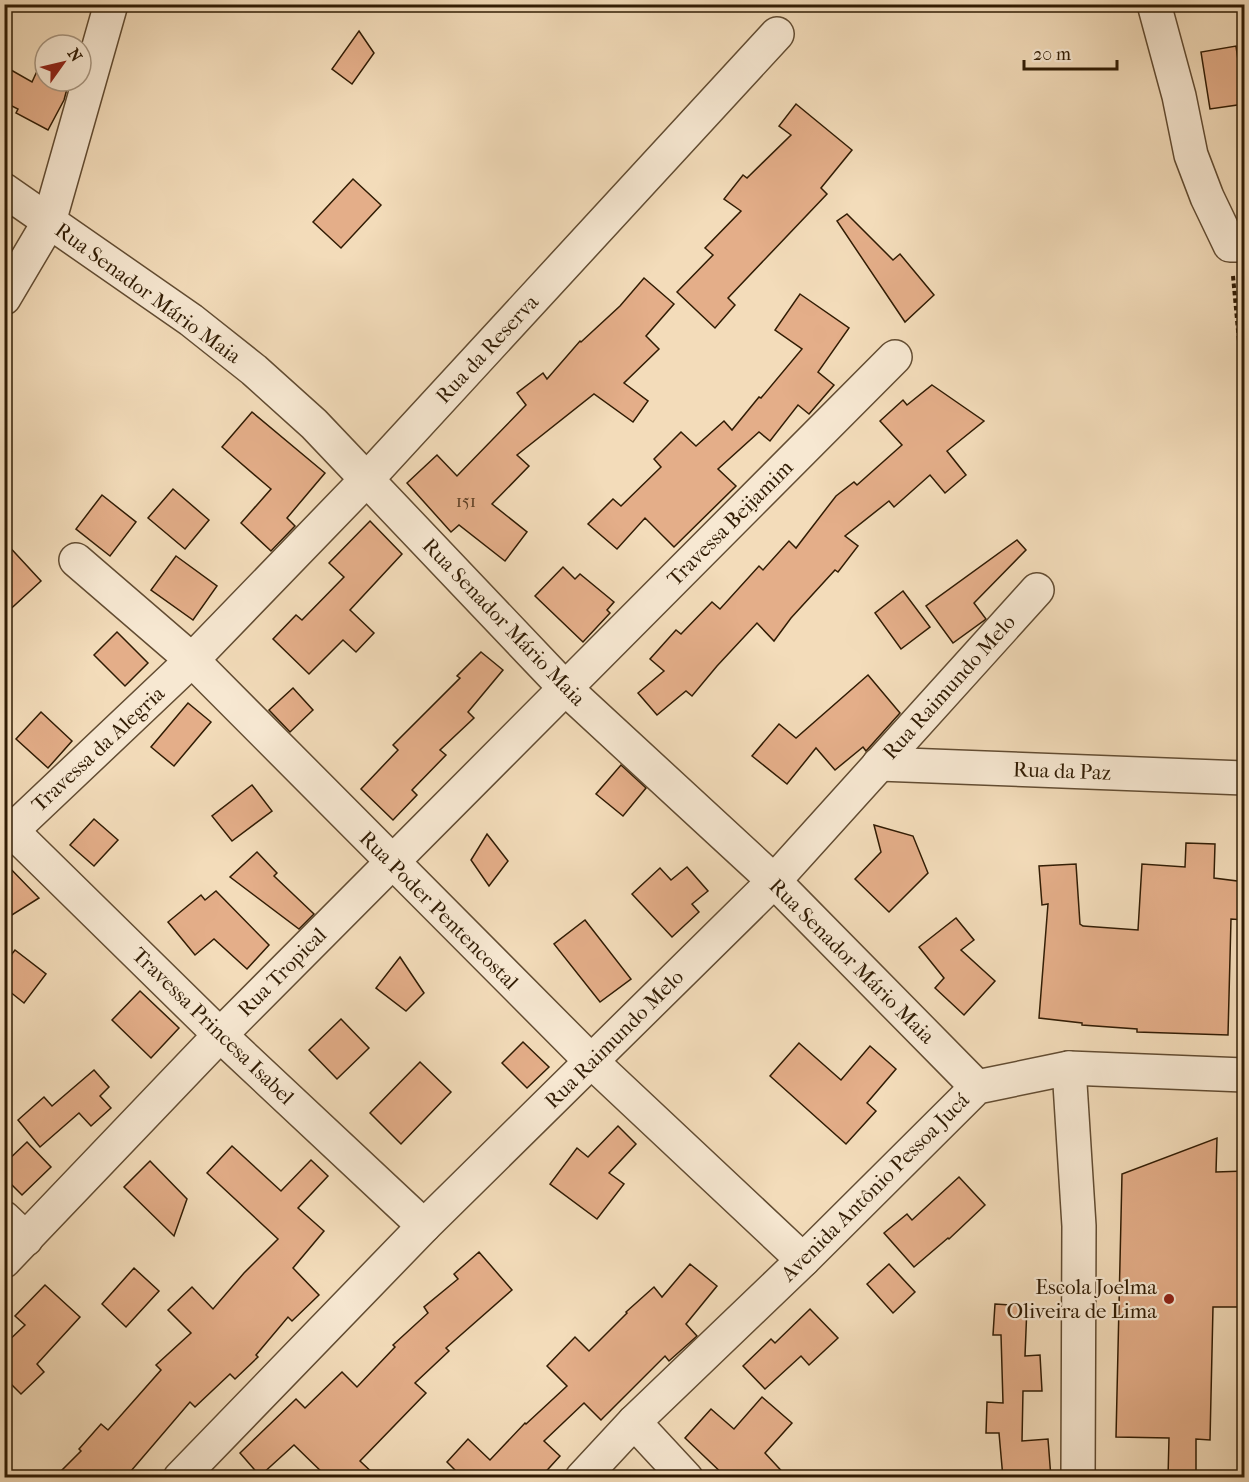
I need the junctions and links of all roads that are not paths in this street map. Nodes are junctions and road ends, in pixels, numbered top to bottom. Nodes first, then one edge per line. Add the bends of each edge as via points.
1 (111, 4) edge
2 (1154, 4) edge
3 (777, 34) dead end
4 (4, 190) edge
5 (49, 222) junction
6 (1237, 245) edge
7 (4, 298) edge
8 (895, 357) dead end
9 (367, 479) junction
10 (76, 560) dead end
11 (1038, 590) dead end
12 (192, 660) junction
13 (566, 689) junction
14 (879, 764) junction
15 (1245, 778) edge
16 (7, 831) edge
17 (391, 862) junction
18 (774, 881) junction
19 (220, 1035) junction
20 (591, 1061) junction
21 (1069, 1068) junction
22 (1245, 1075) edge
23 (977, 1087) junction
24 (424, 1226) junction
25 (12, 1239) edge
26 (803, 1260) junction
27 (634, 1422) junction
28 (180, 1478) edge
29 (582, 1478) edge
30 (686, 1478) edge
31 (1078, 1478) edge

1 - 5 street
2 - 6 street via 1191,155 1207,197
3 - 9 street, Rua da Reserva
4 - 5 street, Rua Senador Mário Maia
5 - 7 street
5 - 9 street, Rua Senador Mário Maia via 191,320 254,370
8 - 13 street, Travessa Beijamim
9 - 12 street, Rua da Reserva
9 - 13 street, Rua Senador Mário Maia
10 - 12 street, Rua Poder Pentencostal
11 - 14 street, Rua Raimundo Melo
12 - 16 street, Travessa da Alegria
12 - 17 street, Rua Poder Pentencostal
13 - 17 street, Rua Tropical
13 - 18 street, Rua Senador Mário Maia
14 - 15 street, Rua da Paz
14 - 18 street, Rua Raimundo Melo
16 - 19 street, Travessa Princesa Isabel
17 - 19 street, Rua Tropical
17 - 20 street, Rua Poder Pentencostal
18 - 20 street, Rua Raimundo Melo
18 - 23 street, Rua Senador Mário Maia
19 - 24 street, Travessa Princesa Isabel
19 - 25 street, Rua Tropical
20 - 24 street, Rua Raimundo Melo
20 - 26 street, Rua Poder Pentencostal
21 - 22 street, Avenida Antônio Pessoa Jucá
21 - 23 street, Avenida Antônio Pessoa Jucá
21 - 31 street via 1079,1226
23 - 26 street, Avenida Antônio Pessoa Jucá
24 - 28 street, Rua Raimundo Melo
26 - 27 street, Avenida Antônio Pessoa Jucá
27 - 29 street, Avenida Antônio Pessoa Jucá
27 - 30 street

